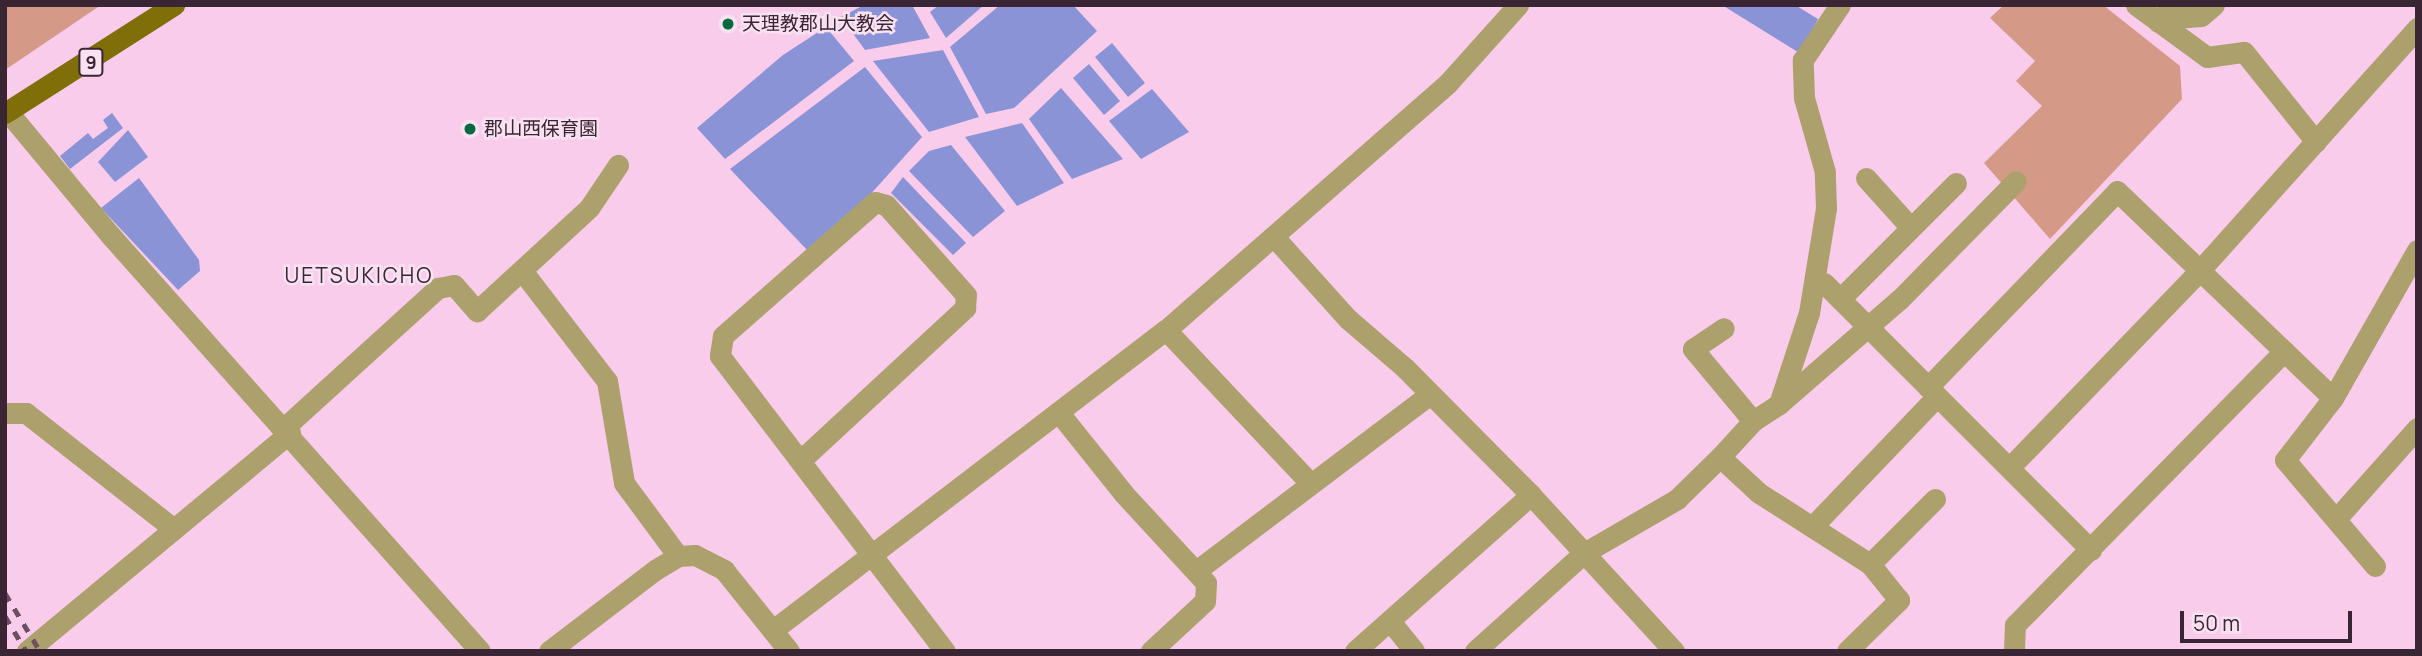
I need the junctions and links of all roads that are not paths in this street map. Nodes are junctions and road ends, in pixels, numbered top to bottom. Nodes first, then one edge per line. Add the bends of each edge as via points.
1 (174, 5) edge
2 (1518, 5) edge
3 (1840, 5) edge
4 (2136, 5) edge
5 (2214, 5) edge
6 (2158, 22) junction
7 (2417, 28) edge
8 (6, 112) edge
9 (2316, 142) junction
10 (618, 165) dead end
11 (1866, 177) dead end
12 (2016, 181) dead end
13 (1956, 183) dead end
14 (1911, 228) junction
15 (1275, 238) junction
16 (2417, 250) edge
17 (2201, 269) junction
18 (523, 272) junction
19 (1824, 283) dead end
20 (1840, 299) junction
21 (1867, 326) junction
22 (1724, 328) dead end
23 (1166, 330) junction
24 (2284, 351) junction
25 (1933, 391) junction
26 (1430, 394) junction
27 (2333, 398) junction
28 (1779, 404) junction
29 (5, 413) edge
30 (1060, 414) junction
31 (1753, 421) junction
32 (2417, 428) edge
33 (288, 430) junction
34 (1720, 457) junction
35 (802, 460) junction
36 (2011, 466) junction
37 (1310, 483) junction
38 (1531, 495) junction
39 (1935, 499) dead end
40 (2336, 519) junction
41 (1812, 527) junction
42 (174, 529) junction
43 (2091, 550) junction
44 (1584, 554) junction
45 (678, 556) junction
46 (871, 558) junction
47 (1870, 564) junction
48 (2375, 566) dead end
49 (1196, 571) junction
50 (1390, 621) junction
51 (773, 629) junction
52 (27, 651) edge
53 (480, 651) edge
54 (549, 651) edge
55 (789, 651) edge
56 (945, 651) edge
57 (1151, 651) edge
58 (1355, 651) edge
59 (1414, 651) edge
60 (1475, 651) edge
61 (1674, 651) edge
62 (1847, 651) edge
63 (2014, 651) edge

1 - 8 main road, 9
2 - 15 street via 1448,83
3 - 28 street via 1803,60 1804,98 1821,147 1826,208 1809,313
4 - 6 street
5 - 6 street via 2201,16 2187,17 2169,9
6 - 9 street via 2207,57 2244,52
7 - 9 street via 2388,55
8 - 33 street via 111,236
9 - 17 street
10 - 18 street via 589,208
11 - 14 street
12 - 21 street
13 - 14 street
14 - 20 street
15 - 23 street
15 - 26 street via 1348,319
16 - 27 street
17 - 24 street
17 - 25 street via 2117,191
17 - 36 street
18 - 33 street via 477,312 454,285 438,288
18 - 45 street via 607,381 624,483
19 - 20 street
20 - 21 street
21 - 25 street
21 - 28 street
22 - 31 street via 1693,349
23 - 30 street
23 - 37 street
24 - 27 street
24 - 43 street
25 - 36 street
25 - 41 street
26 - 37 street
26 - 38 street
27 - 40 street via 2285,460
28 - 31 street
29 - 42 street via 26,413
30 - 46 street
30 - 49 street via 1124,494
31 - 34 street
32 - 40 street
33 - 42 street
33 - 53 street
34 - 41 street via 1759,493
34 - 44 street via 1677,499
35 - 35 street via 965,308 966,295 886,205 875,202 723,336 720,356 729,373
35 - 46 street
36 - 43 street
37 - 49 street
38 - 44 street
38 - 50 street
39 - 47 street
40 - 48 street
41 - 47 street
42 - 52 street
43 - 63 street via 2015,625
44 - 60 street
44 - 61 street
45 - 51 street via 695,555 724,570
45 - 54 street
46 - 51 street
46 - 56 street
47 - 62 street via 1899,600
49 - 57 street via 1206,583 1205,600
50 - 58 street
50 - 59 street
51 - 55 street

